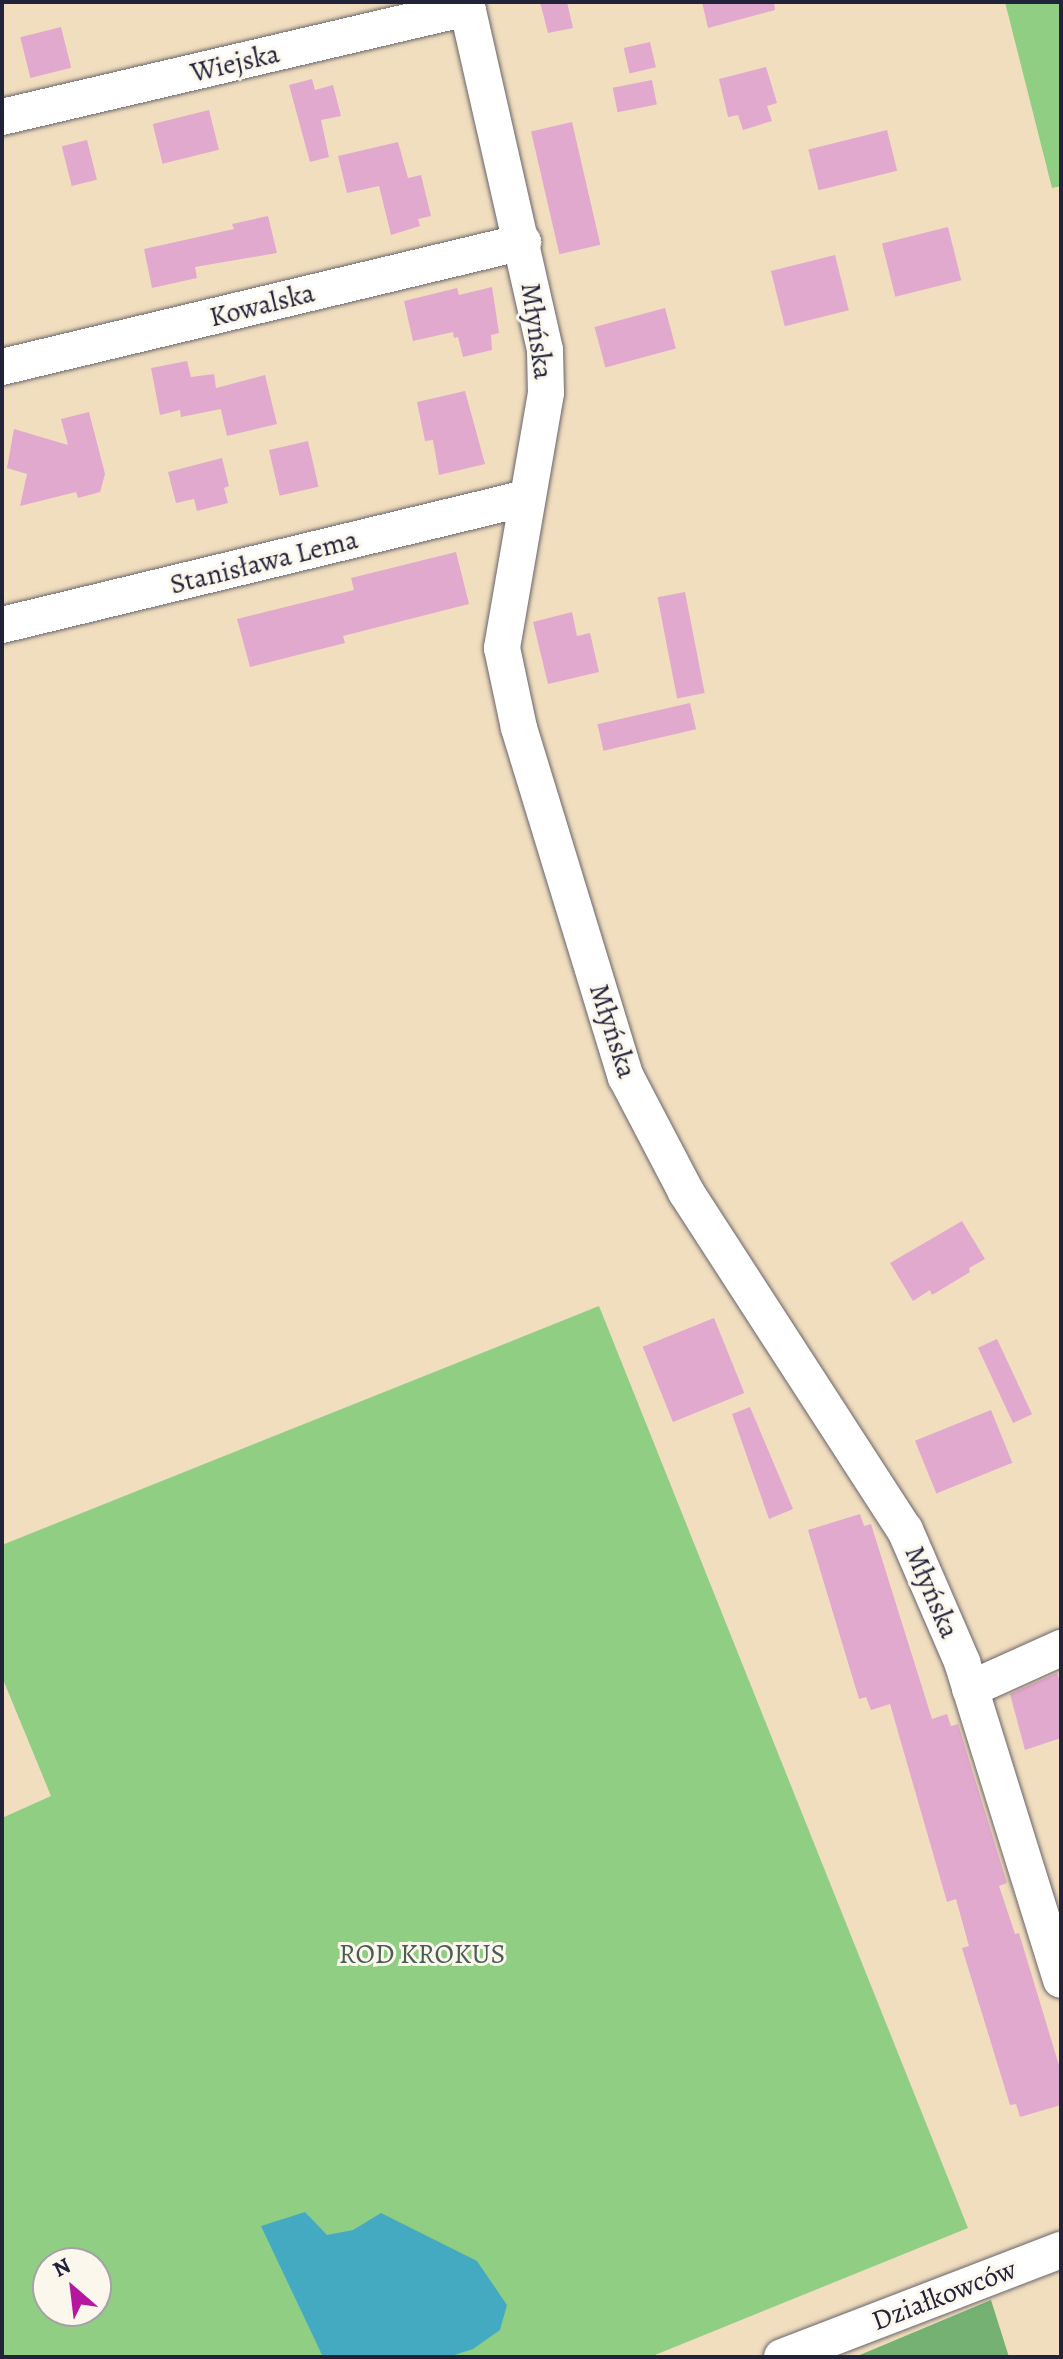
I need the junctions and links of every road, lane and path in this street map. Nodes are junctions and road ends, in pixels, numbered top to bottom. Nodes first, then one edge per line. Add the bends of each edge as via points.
1 (467, 5) edge
2 (2, 117) edge
3 (523, 242) junction
4 (2, 367) edge
5 (526, 498) junction
6 (2, 625) edge
7 (1061, 1648) edge
8 (970, 1689) junction
9 (1061, 1980) edge
10 (1061, 2250) edge
11 (782, 2357) edge

1 - 2 street, Wiejska
1 - 3 street, Młyńska
3 - 4 street, Kowalska
3 - 5 street, Młyńska via 545,350 546,393
5 - 6 street, Stanisława Lema
5 - 8 street, Młyńska via 502,648 519,728 626,1077 686,1192 905,1530
7 - 8 street
8 - 9 street, Młyńska
10 - 11 street, Działkowców

